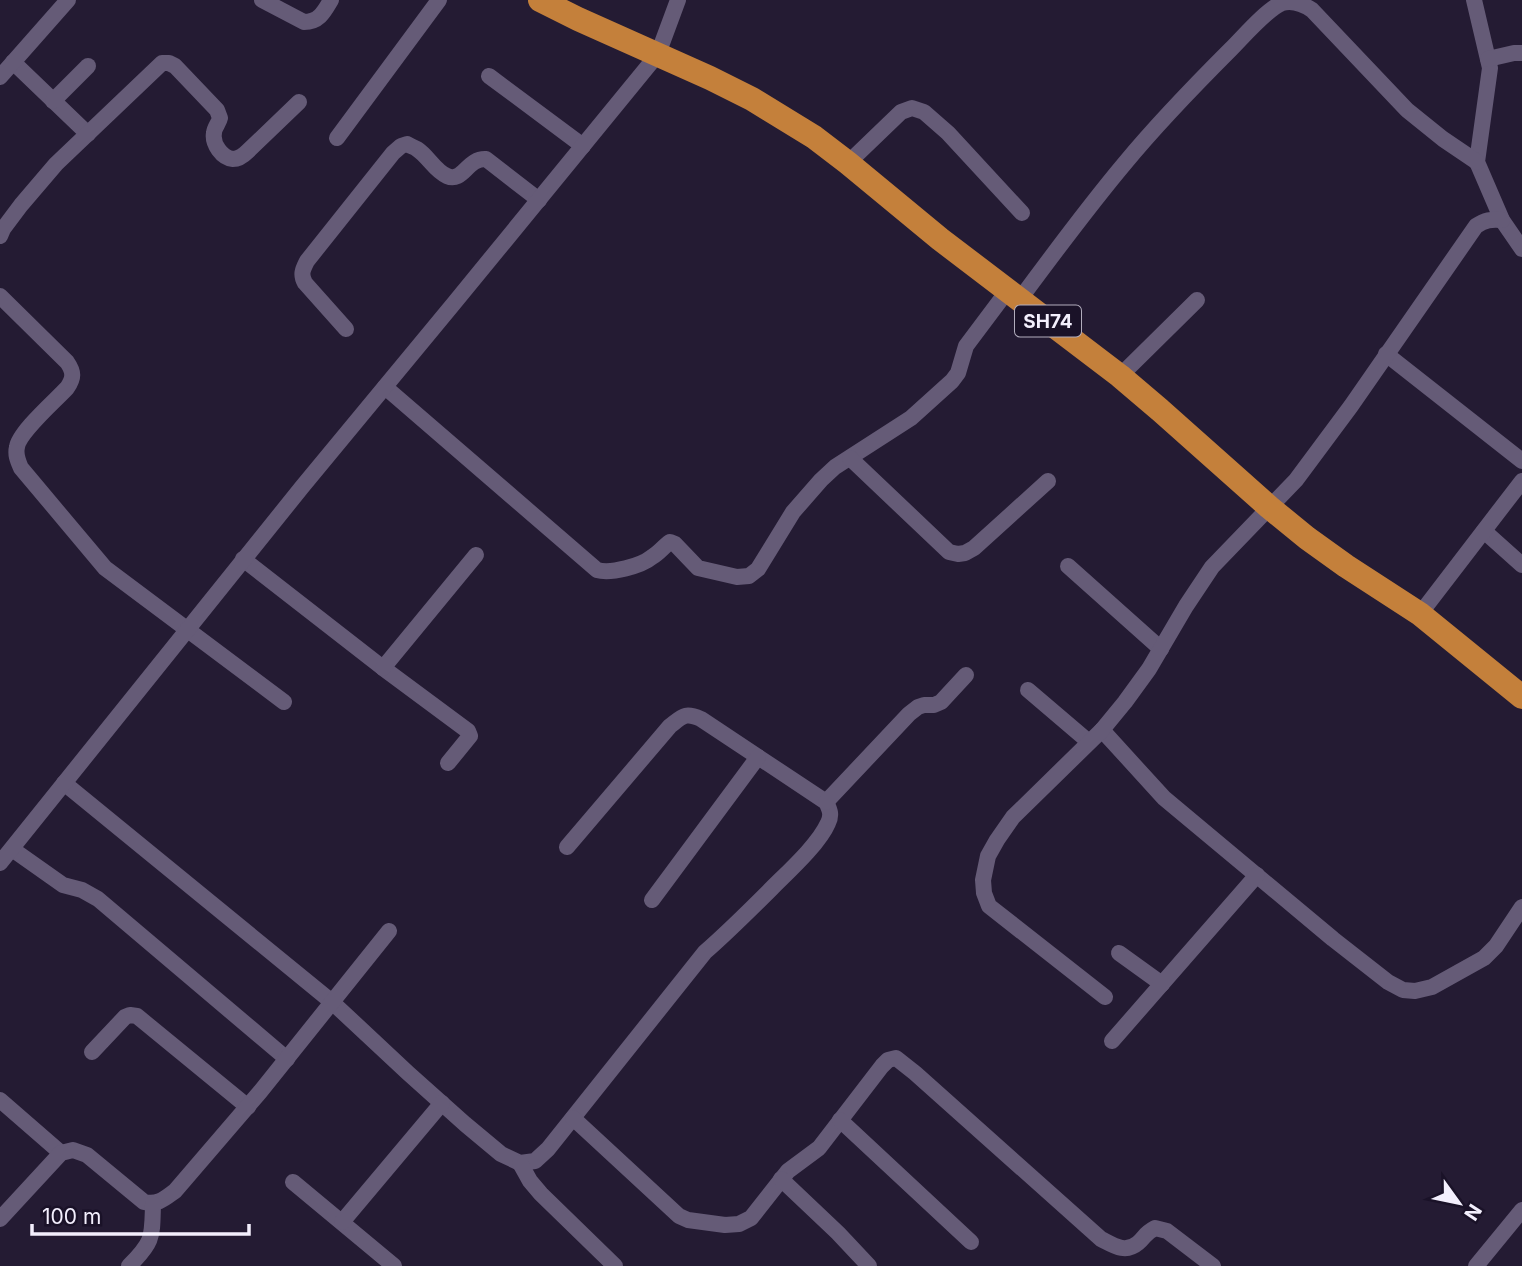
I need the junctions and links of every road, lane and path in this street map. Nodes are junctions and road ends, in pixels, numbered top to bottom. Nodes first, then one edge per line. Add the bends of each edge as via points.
1 (68, 0) edge
2 (262, 0) edge
3 (331, 0) edge
4 (439, 0) edge
5 (540, 0) edge
6 (678, 0) edge
7 (1474, 0) edge
8 (1522, 53) edge
9 (658, 54) junction
10 (1488, 60) junction
11 (13, 62) junction
12 (88, 66) dead end
13 (489, 76) dead end
14 (0, 77) edge
15 (54, 101) junction
16 (299, 102) dead end
17 (88, 134) junction
18 (337, 138) dead end
19 (583, 146) junction
20 (1477, 162) junction
21 (848, 163) junction
22 (539, 200) junction
23 (1022, 212) dead end
24 (1502, 220) junction
25 (0, 236) edge
26 (1522, 249) edge
27 (1014, 295) junction
28 (0, 296) edge
29 (1197, 300) dead end
30 (346, 329) dead end
31 (1386, 354) junction
32 (1120, 376) junction
33 (385, 387) junction
34 (850, 458) junction
35 (1522, 461) edge
36 (1048, 481) dead end
37 (1522, 481) edge
38 (1269, 507) junction
39 (1484, 531) junction
40 (476, 555) dead end
41 (243, 559) junction
42 (1522, 565) edge
43 (1068, 566) dead end
44 (1420, 614) junction
45 (187, 628) junction
46 (1161, 649) junction
47 (383, 668) junction
48 (966, 675) dead end
49 (1028, 690) dead end
50 (1522, 697) edge
51 (284, 702) dead end
52 (1102, 730) junction
53 (1090, 742) junction
54 (758, 757) junction
55 (448, 763) dead end
56 (64, 783) junction
57 (826, 802) junction
58 (567, 847) dead end
59 (12, 849) junction
60 (0, 863) edge
61 (1257, 875) junction
62 (652, 900) dead end
63 (1522, 907) edge
64 (389, 931) dead end
65 (1119, 953) dead end
66 (1162, 984) junction
67 (1105, 997) dead end
68 (332, 1002) junction
69 (1112, 1041) dead end
70 (92, 1052) dead end
71 (287, 1059) junction
72 (0, 1100) edge
73 (442, 1103) junction
74 (248, 1107) junction
75 (573, 1118) junction
76 (840, 1120) junction
77 (61, 1153) junction
78 (520, 1163) junction
79 (781, 1179) junction
80 (293, 1182) dead end
81 (153, 1203) junction
82 (1522, 1210) edge
83 (0, 1219) edge
84 (342, 1222) junction
85 (971, 1242) dead end
86 (129, 1266) edge
87 (394, 1266) edge
88 (615, 1266) edge
89 (869, 1266) edge
90 (1213, 1266) edge
91 (1476, 1266) edge

1 - 11 street
2 - 3 street via 312,22
4 - 18 street
5 - 9 highway, SH74
6 - 9 street
7 - 10 street
8 - 10 street
9 - 19 street
9 - 21 highway, SH74 via 752,99
10 - 20 street
11 - 14 street
11 - 15 street
12 - 15 street
13 - 19 street
15 - 17 street
16 - 17 street via 241,157 233,159 220,151 213,136 220,118 217,110 175,66 162,63
17 - 25 street via 56,164
19 - 22 street
20 - 24 street
20 - 27 street via 1407,110 1312,10 1291,1 1281,3 1184,96
21 - 23 street via 901,112 912,108 948,133
21 - 27 highway, SH74
22 - 30 street via 486,159 471,163 462,174 448,176 417,149 401,146 302,271 305,282
22 - 33 street
24 - 26 street
24 - 31 street via 1476,226
27 - 32 highway, SH74
27 - 34 street via 966,346 952,381 911,418
28 - 45 street via 73,370 67,388 21,435 17,445 21,468 105,568
29 - 32 street
31 - 35 street
31 - 38 street via 1296,480
32 - 38 highway, SH74
33 - 34 street via 603,572 642,563 670,542 698,568 749,576 806,496
33 - 41 street
34 - 36 street via 948,552 958,554 974,548
37 - 39 street
38 - 44 highway, SH74 via 1346,566
38 - 46 street via 1212,566
39 - 42 street
39 - 44 street
40 - 47 street
41 - 45 street
41 - 47 street
43 - 46 street
44 - 50 highway, SH74
45 - 51 street
45 - 56 street
46 - 52 street
47 - 55 street via 468,731 470,736
48 - 57 street via 942,702 918,707 909,714
49 - 53 street
52 - 53 street
52 - 61 street via 1164,798
53 - 67 street via 1013,817 988,856 983,880 989,906
54 - 57 street
54 - 58 street via 701,719 682,716
54 - 62 street
56 - 59 street
56 - 68 street
57 - 75 street via 831,811 829,822 817,839 705,952
59 - 60 street
59 - 71 street via 64,885 98,899
61 - 63 street via 1403,990 1432,987 1484,958
61 - 66 street
64 - 68 street
65 - 66 street
66 - 69 street
68 - 71 street
68 - 73 street
70 - 74 street via 125,1017 137,1016
71 - 74 street
72 - 77 street
73 - 78 street via 501,1154
73 - 84 street
74 - 81 street via 175,1191
75 - 78 street via 536,1161
75 - 79 street via 678,1216 688,1220 739,1224 751,1218
76 - 79 street via 819,1148
76 - 85 street
76 - 90 street via 881,1066 896,1058 1101,1239 1126,1249 1155,1228 1167,1231
77 - 81 street via 74,1150 87,1155 145,1202
77 - 83 street
78 - 88 street via 541,1194
79 - 89 street
80 - 84 street
81 - 86 street via 152,1236
82 - 91 street
84 - 87 street

